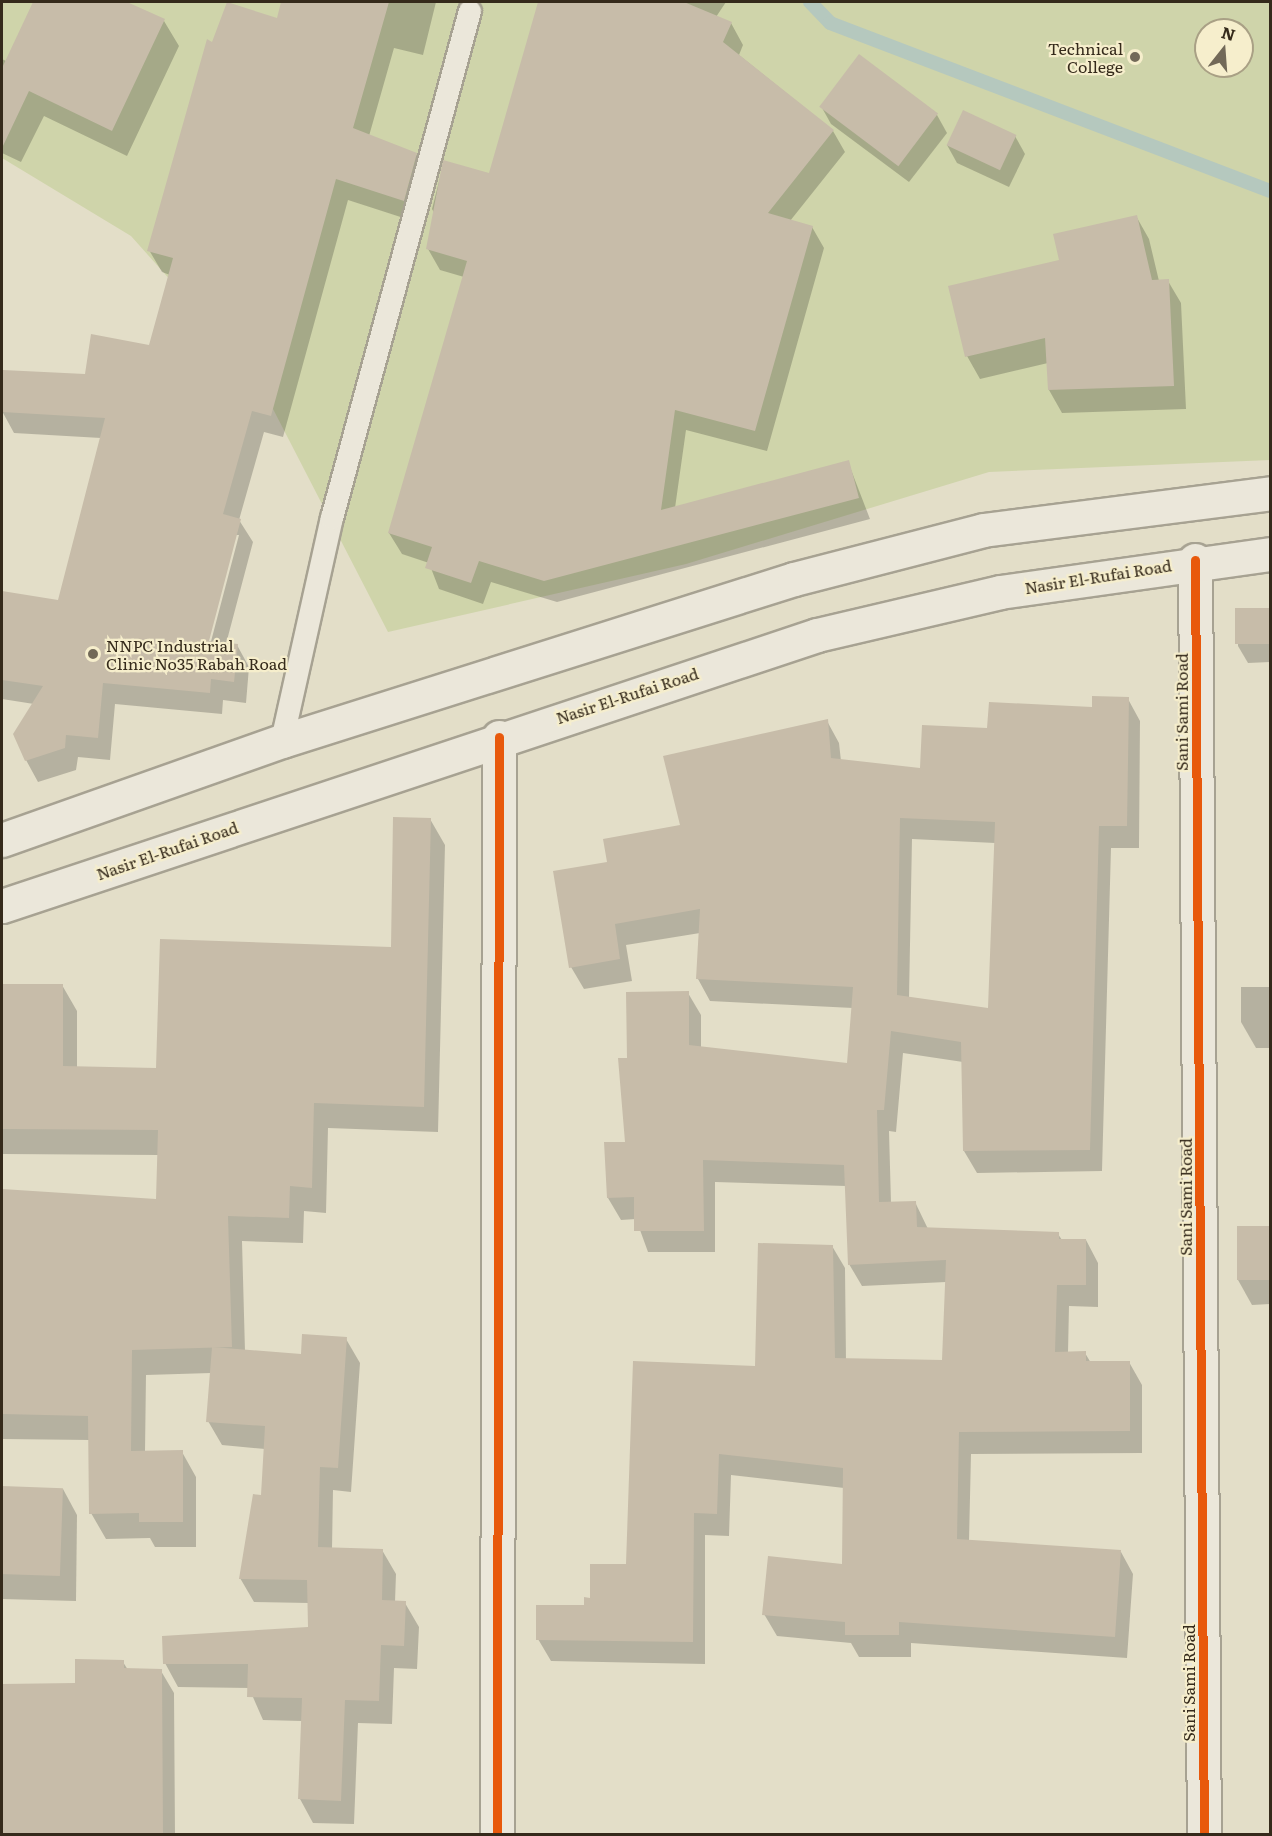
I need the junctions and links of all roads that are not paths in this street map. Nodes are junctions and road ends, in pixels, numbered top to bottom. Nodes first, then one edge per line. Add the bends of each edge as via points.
1 (470, 11) dead end
2 (1270, 493) edge
3 (1270, 554) edge
4 (1195, 560) junction
5 (499, 737) junction
6 (282, 741) junction
7 (2, 840) edge
8 (2, 906) edge
9 (497, 1834) edge
10 (1204, 1834) edge

1 - 6 lane via 332,518
2 - 6 main road via 1202,498 983,530 794,579
3 - 4 main road, Nasir El-Rufai Road
4 - 5 main road, Nasir El-Rufai Road via 1000,592 817,635
4 - 10 main road, Sani Sami Road
5 - 8 main road, Nasir El-Rufai Road
5 - 9 main road
6 - 7 main road

